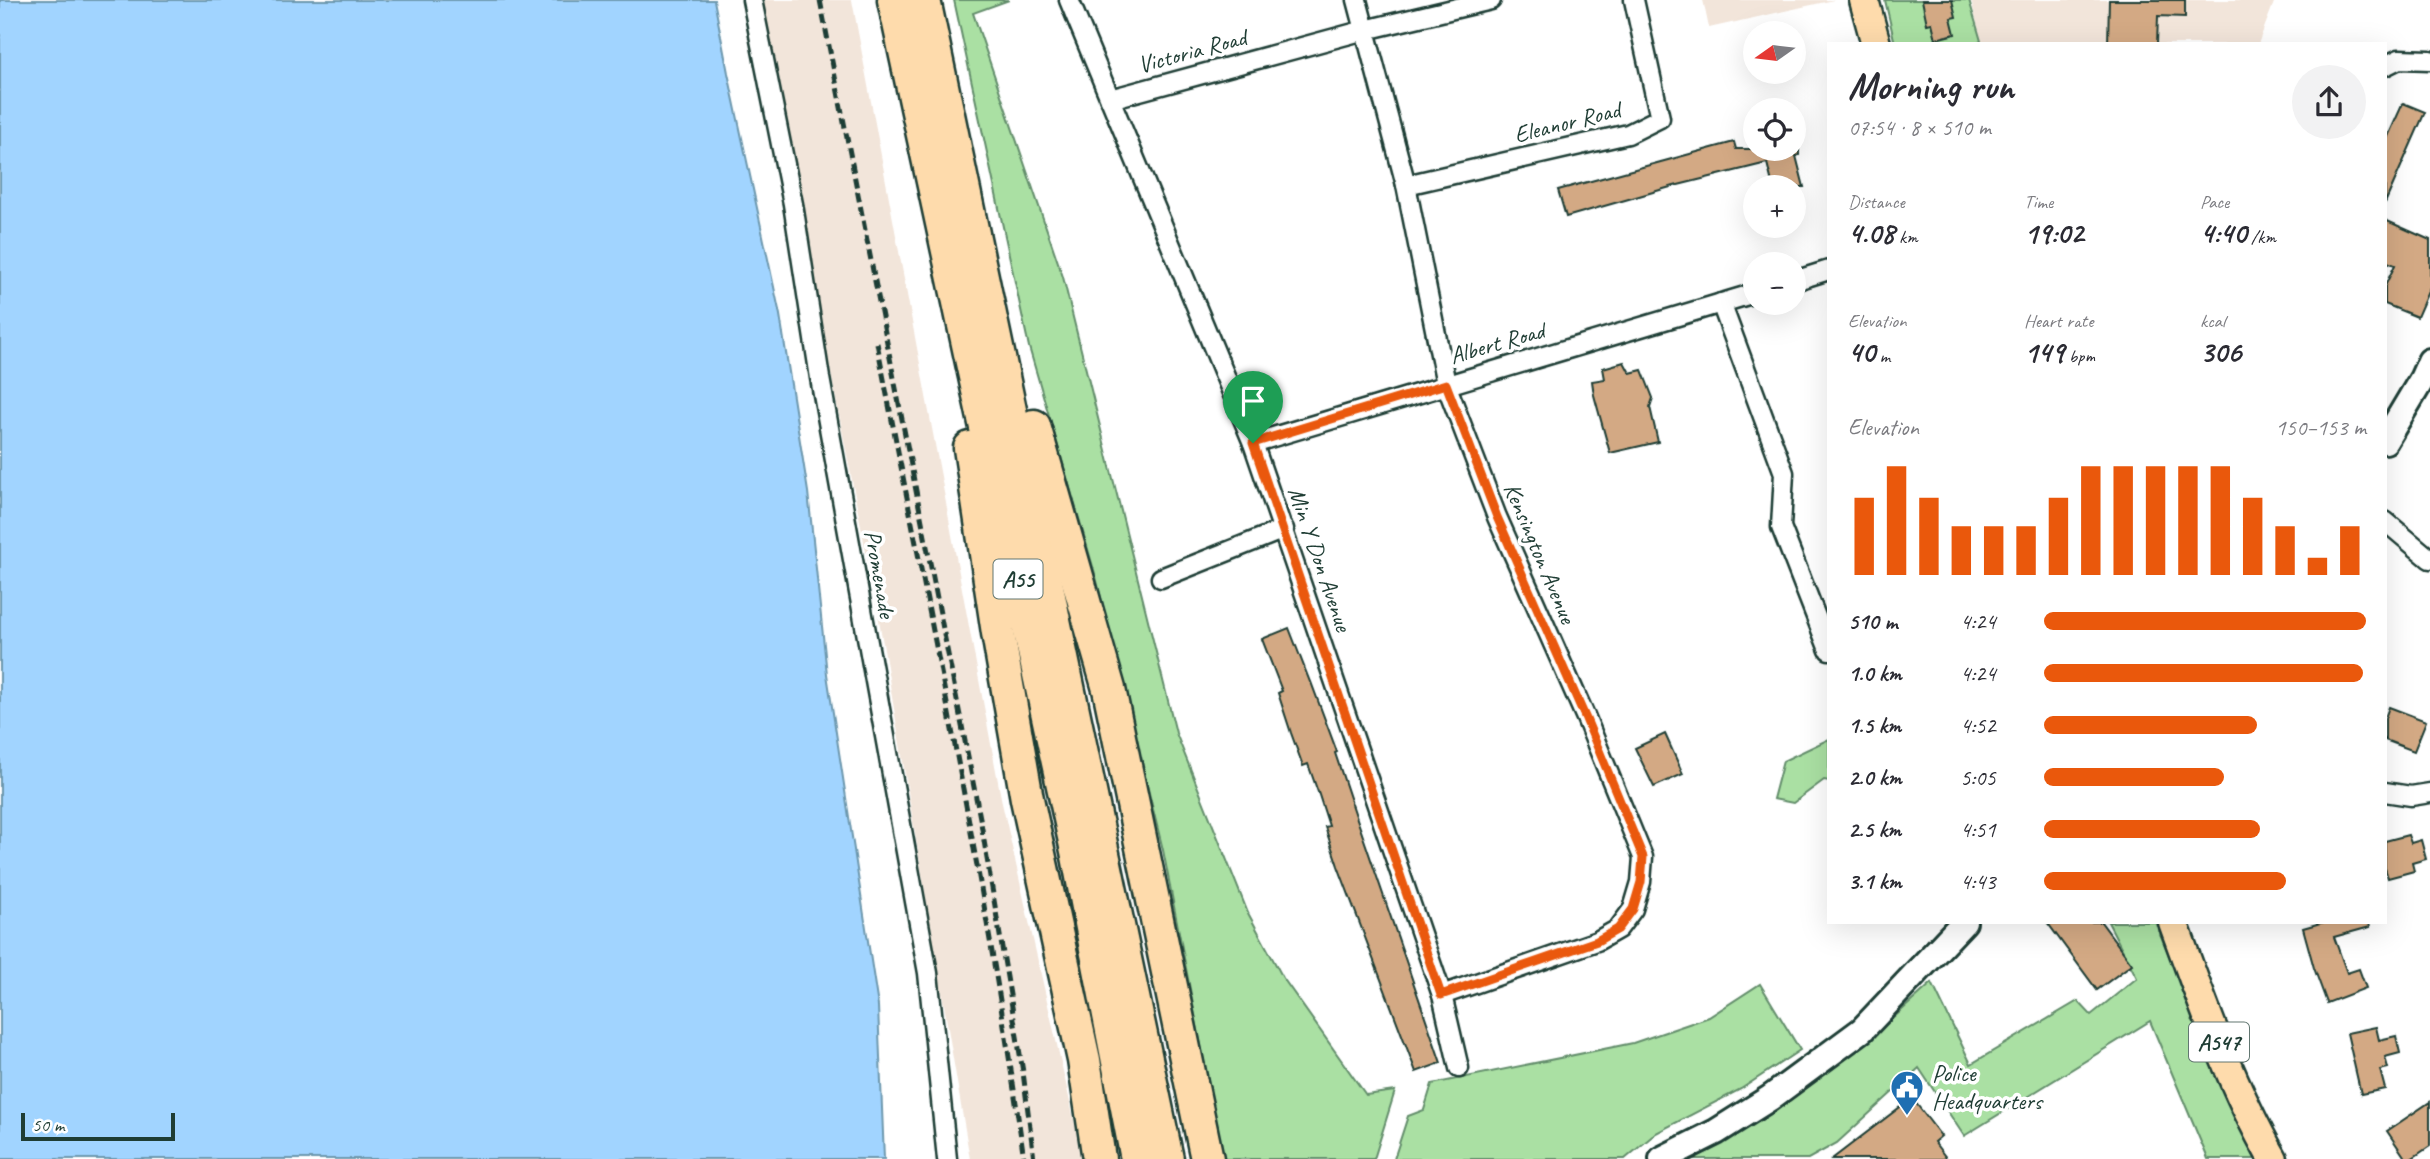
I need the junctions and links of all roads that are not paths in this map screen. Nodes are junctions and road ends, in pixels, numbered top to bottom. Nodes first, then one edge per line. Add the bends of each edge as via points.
1 (752, 0) edge
2 (894, 0) edge
3 (925, 0) edge
4 (1069, 0) edge
5 (1357, 0) edge
6 (1492, 0) edge
7 (1633, 0) edge
8 (1864, 0) edge
9 (1364, 30) junction
10 (1875, 42) edge
11 (2430, 60) edge
12 (2387, 65) edge
13 (1110, 99) junction
14 (944, 163) junction
15 (1406, 185) junction
16 (1827, 271) edge
17 (1806, 277) edge
18 (1743, 297) edge
19 (1721, 303) junction
20 (2427, 374) edge
21 (1446, 384) junction
22 (2387, 437) edge
23 (1253, 443) junction
24 (2387, 523) edge
25 (1284, 529) junction
26 (2430, 559) edge
27 (1161, 578) dead end
28 (1827, 645) edge
29 (2387, 792) edge
30 (2430, 793) edge
31 (1962, 924) edge
32 (2174, 924) edge
33 (1441, 995) junction
34 (1459, 1068) dead end
35 (947, 1159) edge
36 (1099, 1159) edge
37 (1137, 1159) edge
38 (1167, 1159) edge
39 (1207, 1159) edge
40 (1662, 1159) edge
41 (2273, 1159) edge

1 - 35 street, Promenade via 793,204 928,973
2 - 14 highway, A55
3 - 14 highway, A55
4 - 13 street, Min Y Don Avenue
5 - 9 street, Kensington Avenue
6 - 9 street, Victoria Road
7 - 15 street, Eleanor Road via 1660,118 1628,134
8 - 10 main road
9 - 13 street, Victoria Road
9 - 15 street, Kensington Avenue
11 - 12 street via 2399,59
13 - 23 street, Min Y Don Avenue
14 - 36 highway via 998,633 1027,799 1084,1060
14 - 37 highway, A55
14 - 38 highway, A55
14 - 39 highway via 1109,690
15 - 21 street, Kensington Avenue
16 - 17 street
18 - 19 street, Albert Road
19 - 21 street, Albert Road
19 - 28 street via 1784,473 1780,527
20 - 22 street
21 - 23 street, Albert Road
21 - 33 street, Kensington Avenue via 1497,517 1643,857 1633,909 1618,929 1597,941
23 - 25 street, Min Y Don Avenue
24 - 26 street
25 - 27 street
25 - 33 street, Min Y Don Avenue
29 - 30 street
31 - 40 street via 1862,1030 1770,1098
32 - 41 main road, A547 via 2200,998
33 - 34 street, Min Y Don Avenue

